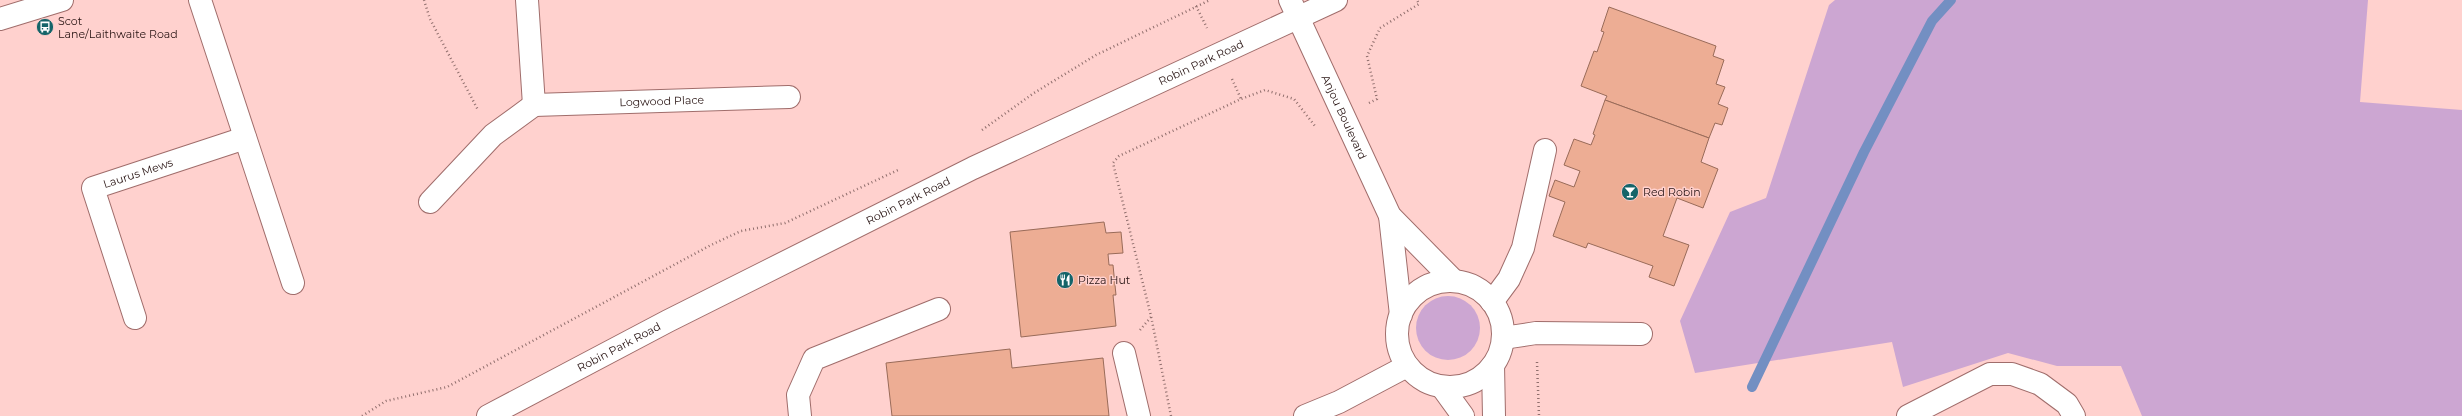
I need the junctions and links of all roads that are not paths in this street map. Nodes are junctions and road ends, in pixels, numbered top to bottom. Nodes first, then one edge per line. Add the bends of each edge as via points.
1 (62, 0) edge
2 (200, 0) edge
3 (527, 0) edge
4 (1336, 0) edge
5 (1294, 10) edge
6 (0, 19) edge
7 (790, 97) dead end
8 (534, 105) junction
9 (245, 138) junction
10 (1545, 150) dead end
11 (430, 202) dead end
12 (1390, 216) junction
13 (1454, 281) junction
14 (293, 283) dead end
15 (1492, 302) junction
16 (940, 308) dead end
17 (1400, 315) junction
18 (135, 318) dead end
19 (1641, 334) dead end
20 (1503, 338) junction
21 (1124, 353) dead end
22 (1493, 365) junction
23 (1407, 366) junction
24 (1442, 387) junction
25 (488, 416) edge
26 (800, 416) edge
27 (1139, 416) edge
28 (1305, 416) edge
29 (1463, 416) edge
30 (1494, 416) edge
31 (1908, 416) edge
32 (2074, 416) edge

1 - 6 street
2 - 9 street
3 - 8 street
4 - 5 street, Robin Park Road
5 - 12 street, Anjou Boulevard
5 - 25 street, Robin Park Road via 668,321
7 - 8 street, Logwood Place
8 - 11 street via 493,135
9 - 14 street
9 - 18 street, Laurus Mews via 93,188
10 - 15 street via 1523,248 1509,279
12 - 13 street, Anjou Boulevard
12 - 17 street, Anjou Boulevard
13 - 15 street, Anjou Boulevard via 1482,292
13 - 17 street, Anjou Boulevard via 1440,282 1422,290 1407,303
15 - 20 street, Anjou Boulevard via 1498,313
16 - 26 street via 814,359 798,395
17 - 23 street, Anjou Boulevard via 1397,333 1399,350
19 - 20 street via 1536,333
20 - 22 street, Anjou Boulevard
21 - 27 street
22 - 24 street, Anjou Boulevard via 1483,376 1470,383
22 - 30 street, Anjou Boulevard
23 - 24 street, Anjou Boulevard via 1417,376
23 - 28 street via 1339,402
24 - 29 street
31 - 32 street via 1990,374 2012,374 2040,384 2067,404

